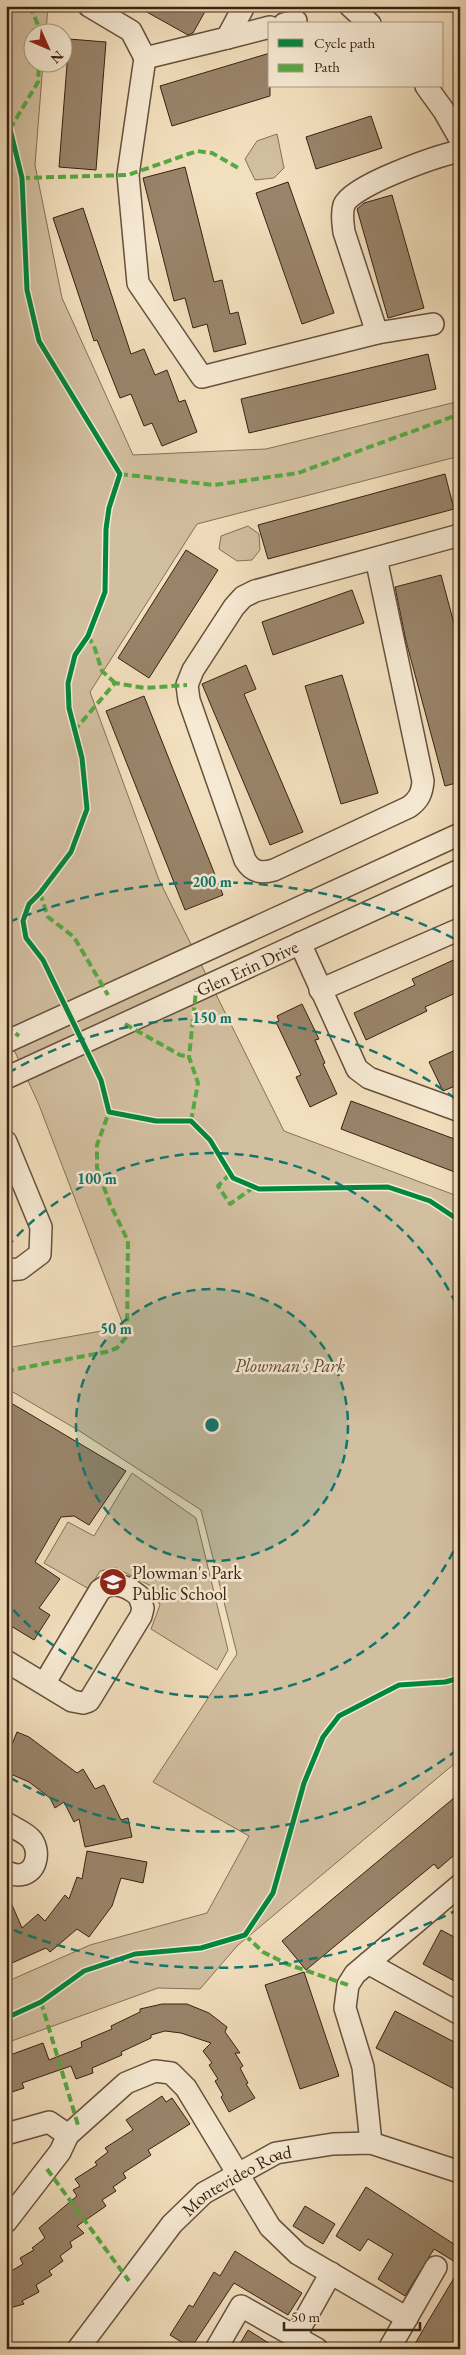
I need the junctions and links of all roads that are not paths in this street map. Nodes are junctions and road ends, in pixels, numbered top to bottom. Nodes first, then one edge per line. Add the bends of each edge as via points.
1 (89, 6) edge
2 (244, 6) edge
3 (350, 6) edge
4 (368, 22) edge
5 (268, 28) edge
6 (227, 38) junction
7 (145, 58) junction
8 (427, 88) edge
9 (460, 139) edge
10 (460, 150) edge
11 (433, 324) dead end
12 (377, 333) junction
13 (460, 535) edge
14 (376, 558) junction
15 (460, 834) edge
16 (460, 870) edge
17 (460, 929) edge
18 (300, 943) junction
19 (320, 990) junction
20 (6, 1042) edge
21 (6, 1078) edge
22 (460, 1111) edge
23 (6, 1142) edge
24 (6, 1270) edge
25 (6, 1661) edge
26 (44, 1684) junction
27 (6, 1823) edge
28 (6, 1872) edge
29 (460, 1885) edge
30 (368, 1963) junction
31 (460, 2014) edge
32 (6, 2134) edge
33 (68, 2135) junction
34 (370, 2143) junction
35 (238, 2172) junction
36 (460, 2172) edge
37 (6, 2222) edge
38 (436, 2267) dead end
39 (331, 2273) junction
40 (407, 2318) junction
41 (295, 2337) junction
42 (78, 2349) edge
43 (216, 2349) edge
44 (317, 2349) edge
45 (389, 2349) edge

1 - 7 street via 131,31
2 - 6 street
3 - 4 street
5 - 6 street
6 - 7 street
7 - 12 street via 128,175 138,283 202,377
8 - 9 street
10 - 12 street via 368,186 354,193 345,204 344,232
11 - 12 street
13 - 14 street
14 - 14 street via 422,792 409,807 346,837 266,873 254,871 244,860 189,700 190,678 243,597
15 - 20 street, Glen Erin Drive
16 - 18 street, Glen Erin Drive
17 - 19 street
18 - 19 street
18 - 21 street, Glen Erin Drive
19 - 22 street via 353,1063 363,1074
23 - 24 street via 41,1227 40,1254 20,1270
25 - 26 street
26 - 26 street via 72,1701 89,1701 141,1616 143,1608 139,1596 117,1584 100,1590
27 - 28 street via 32,1839 37,1861 29,1871 18,1875
29 - 30 street
30 - 31 street
30 - 34 street via 351,1979 344,2001 363,2067
32 - 33 street via 49,2122
33 - 35 street via 126,2083 155,2071 171,2073 186,2088
33 - 37 street via 60,2152
34 - 35 street, Montevideo Road via 332,2144 276,2153
34 - 36 street, Montevideo Road
35 - 39 street via 270,2227 283,2242
35 - 42 street, Montevideo Road via 204,2193 172,2224
38 - 40 street
39 - 40 street
39 - 41 street
40 - 45 street
41 - 43 street via 241,2306
41 - 44 street

